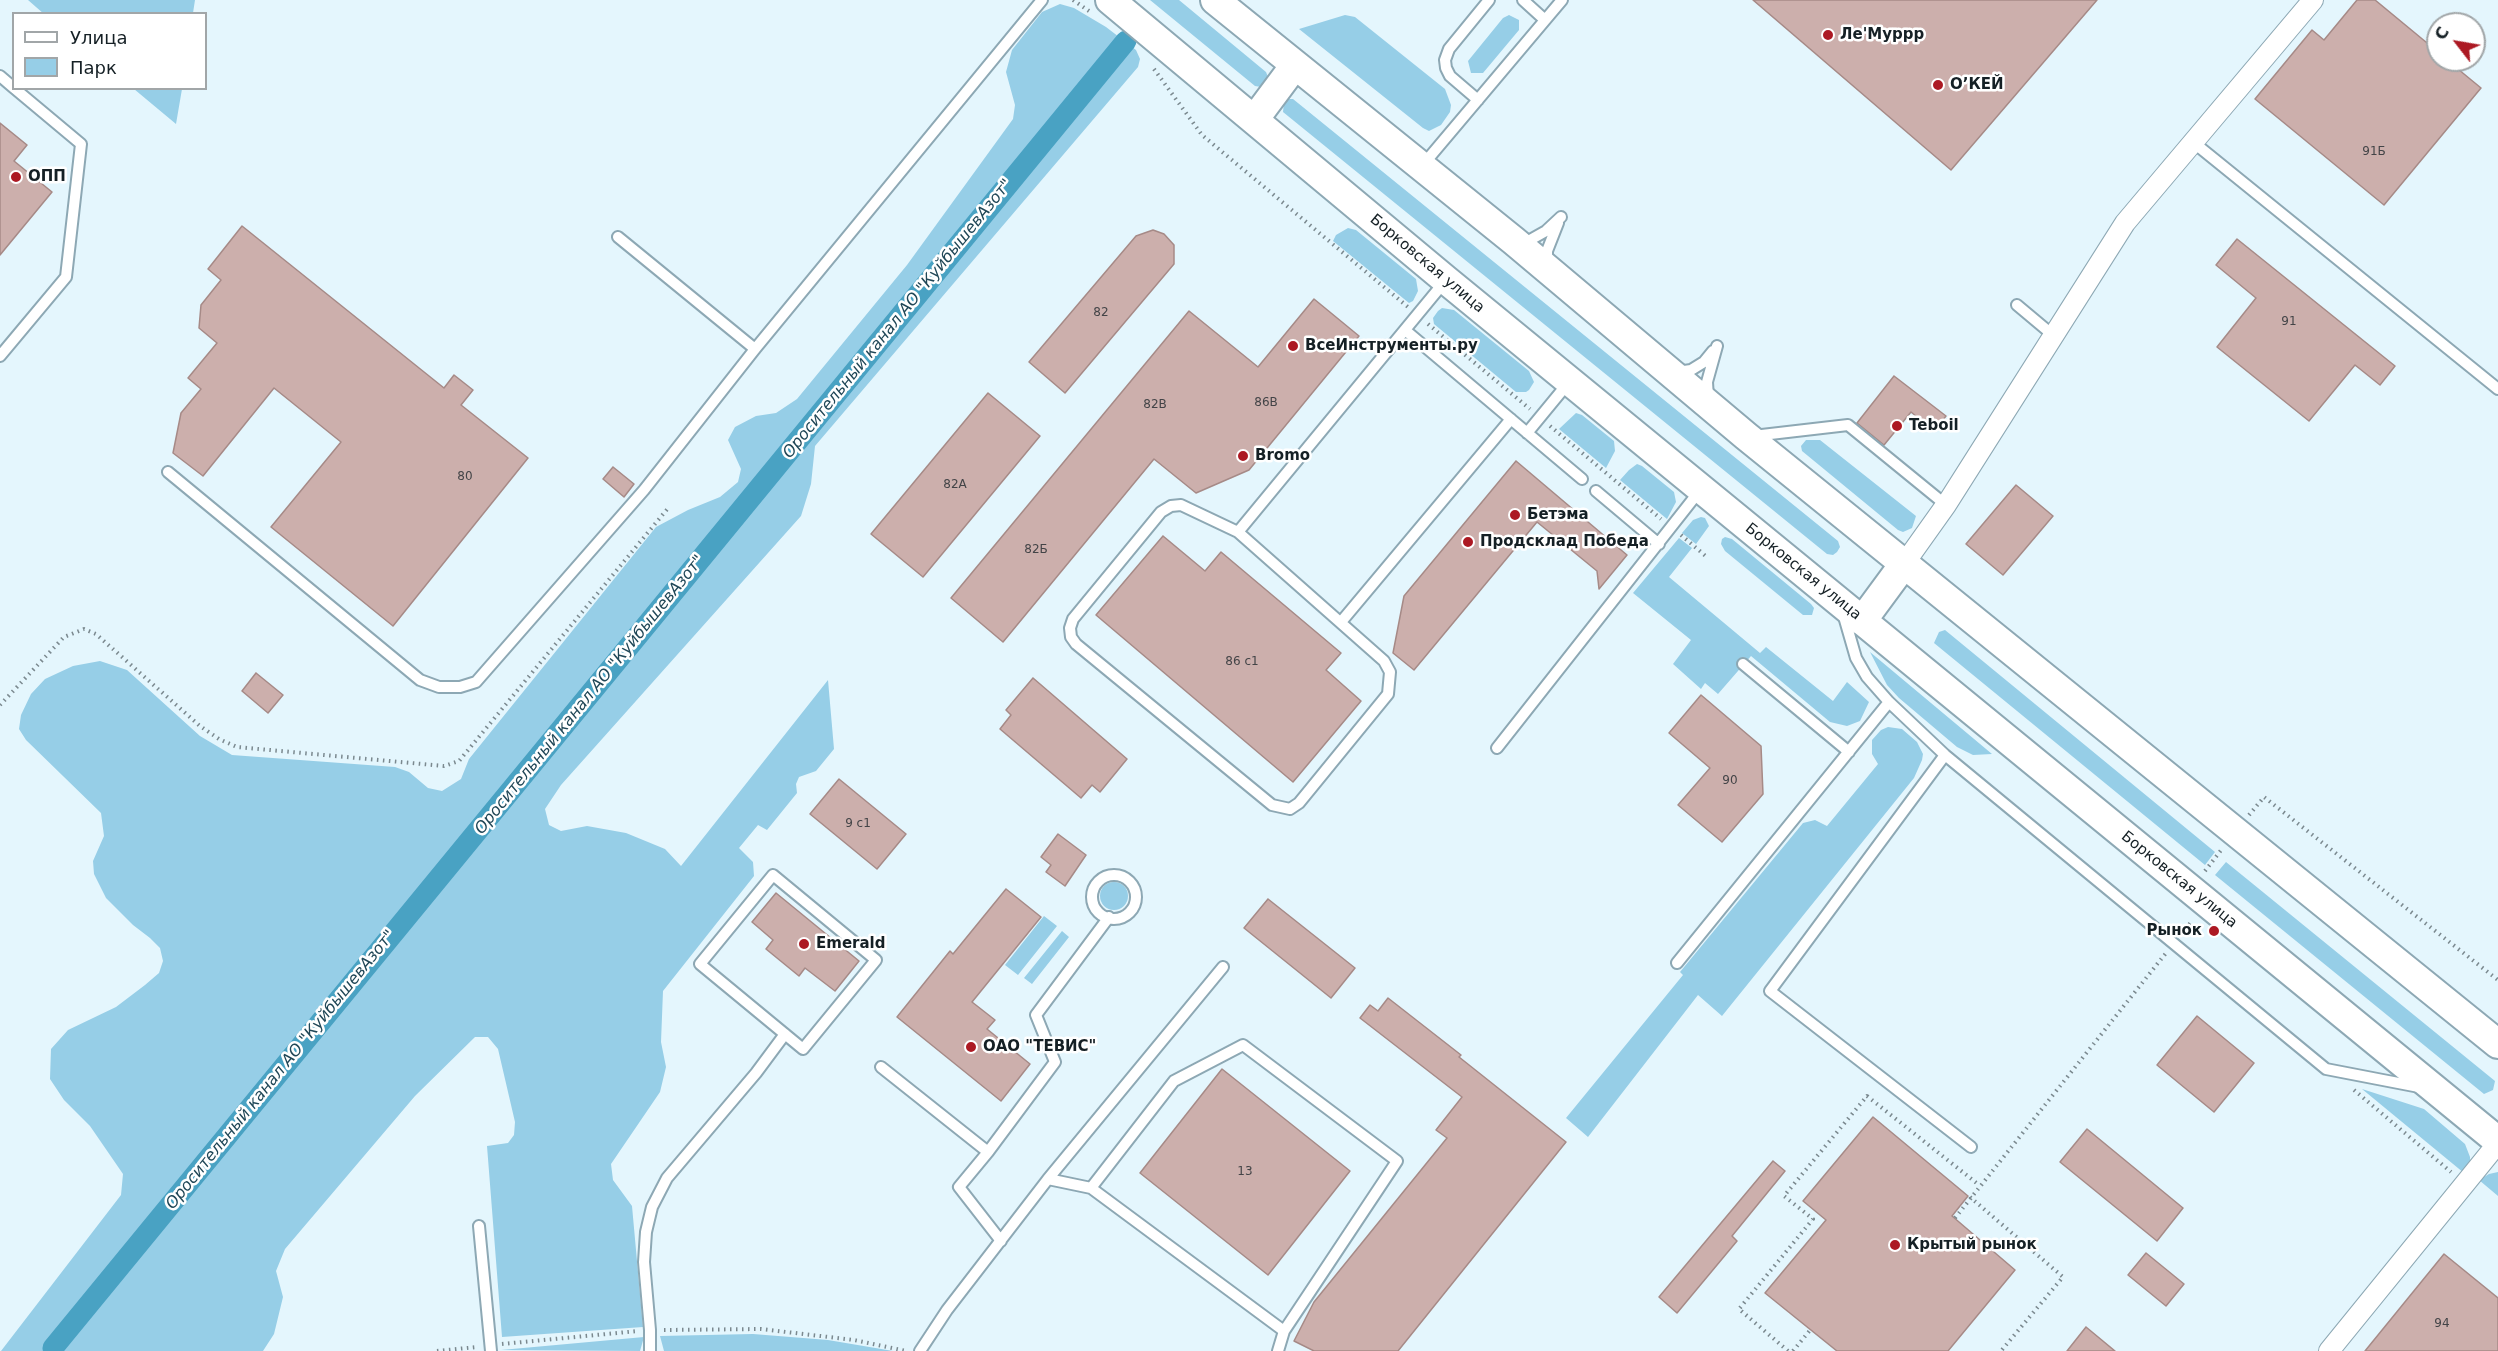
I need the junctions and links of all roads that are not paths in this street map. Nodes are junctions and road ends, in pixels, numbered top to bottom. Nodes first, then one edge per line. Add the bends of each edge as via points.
1 (1042, 0) edge
2 (1215, 0) edge
3 (1489, 0) edge
4 (1523, 0) edge
5 (1562, 0) edge
6 (2313, 0) edge
7 (1101, 7) edge
8 (1545, 20) junction
9 (1295, 65) junction
10 (0, 76) edge
11 (12, 86) edge
12 (16, 90) edge
13 (1478, 100) junction
14 (1254, 120) junction
15 (2193, 142) junction
16 (1422, 166) junction
17 (618, 237) dead end
18 (1514, 241) junction
19 (1547, 269) junction
20 (1446, 280) junction
21 (2017, 305) dead end
22 (1405, 330) junction
23 (2054, 336) junction
24 (755, 349) junction
25 (0, 356) edge
26 (1665, 369) junction
27 (1570, 381) junction
28 (2498, 389) edge
29 (1716, 411) junction
30 (1511, 419) junction
31 (1527, 433) junction
32 (1746, 436) junction
33 (168, 472) dead end
34 (1582, 479) dead end
35 (1701, 489) junction
36 (1596, 490) dead end
37 (1946, 505) junction
38 (1238, 532) junction
39 (1659, 544) junction
40 (1904, 564) junction
41 (1839, 602) junction
42 (1862, 621) junction
43 (1341, 622) junction
44 (1743, 664) dead end
45 (1889, 702) junction
46 (1497, 748) dead end
47 (1849, 752) junction
48 (1945, 755) junction
49 (1109, 917) junction
50 (1677, 963) dead end
51 (1223, 968) dead end
52 (785, 1034) junction
53 (2498, 1044) edge
54 (881, 1067) dead end
55 (2436, 1091) junction
56 (2498, 1142) edge
57 (1971, 1147) dead end
58 (988, 1152) junction
59 (1048, 1179) junction
60 (1091, 1188) junction
61 (479, 1226) dead end
62 (1001, 1241) junction
63 (1284, 1331) junction
64 (491, 1348) edge
65 (650, 1351) edge
66 (920, 1351) edge
67 (1278, 1351) edge
68 (2329, 1351) edge

1 - 24 lane
2 - 9 main road
3 - 13 lane via 1449,49 1445,60 1450,76
4 - 8 lane
5 - 8 lane
6 - 15 street
7 - 14 main road, Борковская улица
8 - 13 lane
9 - 14 main road
9 - 16 main road
10 - 11 lane
12 - 25 lane via 81,144 66,277
13 - 16 lane
14 - 20 main road, Борковская улица
15 - 23 street via 2125,223
15 - 28 lane
16 - 18 main road
17 - 24 lane
18 - 19 main road
18 - 19 lane via 1530,240 1561,217 1547,251
19 - 26 main road
20 - 22 lane
20 - 27 main road, Борковская улица
21 - 23 lane
22 - 30 lane
22 - 38 lane
23 - 37 street
24 - 33 lane via 644,490 476,682 460,687 439,687 420,680
26 - 29 main road
26 - 29 lane via 1679,373 1691,370 1718,346 1707,382 1707,396
27 - 31 lane
27 - 35 main road, Борковская улица
29 - 32 main road
30 - 31 lane
30 - 43 lane
31 - 34 lane
32 - 37 lane via 1848,425
32 - 40 main road
35 - 39 lane
35 - 41 main road, Борковская улица
36 - 39 lane
37 - 40 street
38 - 43 lane
38 - 43 lane via 1181,505 1161,512 1073,619 1070,628 1076,644 1272,805 1290,809 1299,804 1388,694 1390,672 1384,661
39 - 46 lane
40 - 42 main road
40 - 53 main road
41 - 42 main road, Борковская улица
41 - 45 lane via 1856,658
42 - 55 main road, Борковская улица
44 - 47 lane
45 - 47 lane
45 - 48 lane
47 - 50 lane
48 - 55 lane via 2326,1069
48 - 57 lane via 1770,991
49 - 49 lane via 1127,915 1136,902 1132,883 1122,875 1107,875 1093,890 1093,904 1098,912
49 - 58 lane via 1036,1015 1055,1062
51 - 59 lane
52 - 52 lane via 700,964 773,875 876,960 803,1050
52 - 65 lane via 667,1178 652,1206 644,1262
54 - 58 lane
55 - 56 main road, Борковская улица
56 - 68 street
58 - 62 lane via 959,1187
59 - 60 lane
59 - 62 lane
60 - 63 lane
60 - 63 lane via 1174,1081 1243,1045 1397,1161
61 - 64 lane
62 - 66 lane
63 - 67 lane

